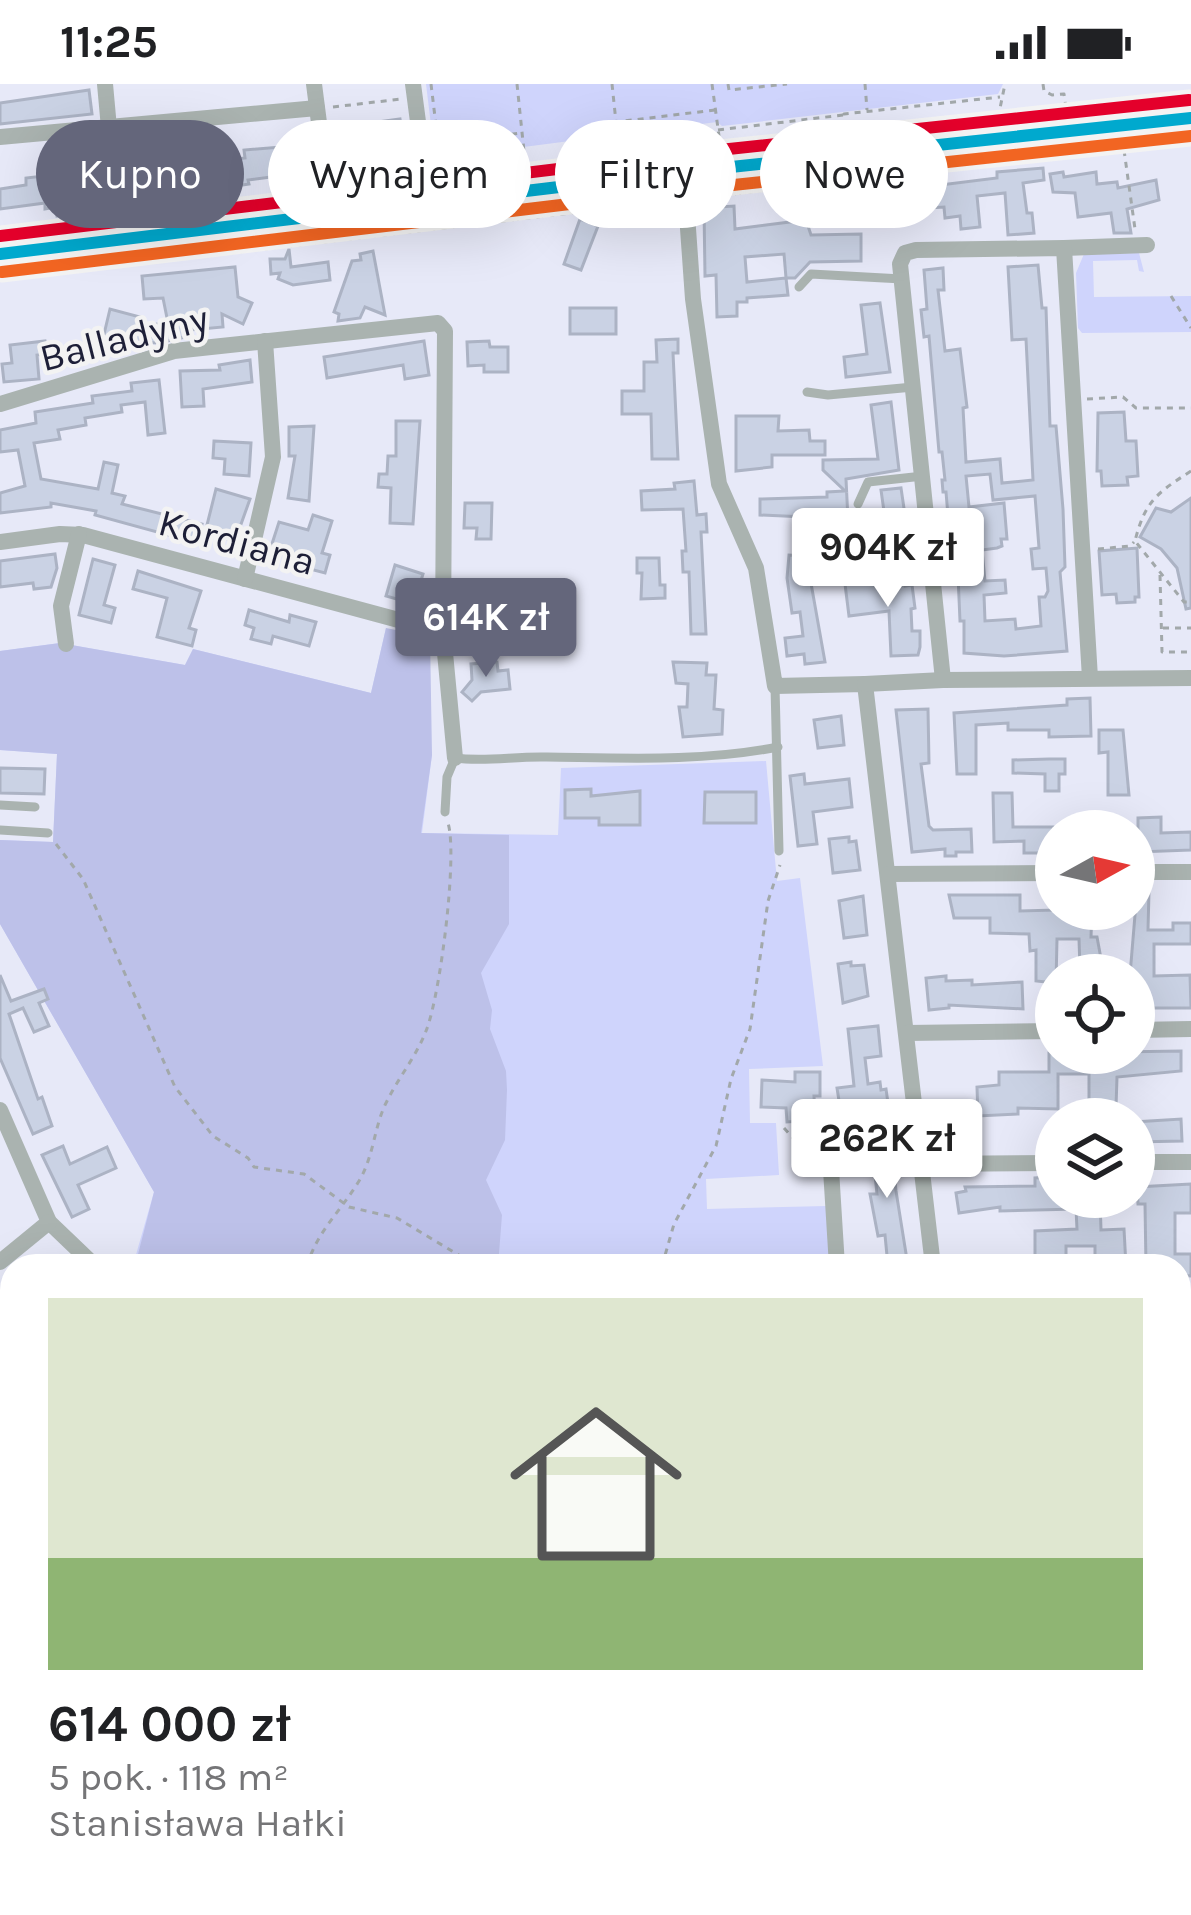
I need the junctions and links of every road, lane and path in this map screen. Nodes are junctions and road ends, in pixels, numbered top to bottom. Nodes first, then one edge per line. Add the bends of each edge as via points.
1 (105, 84) edge
2 (314, 84) edge
3 (431, 84) edge
4 (517, 84) edge
5 (612, 84) edge
6 (712, 84) edge
7 (728, 84) edge
8 (787, 84) edge
9 (866, 84) edge
10 (1005, 84) edge
11 (1043, 84) edge
12 (414, 91) edge
13 (317, 108) junction
14 (715, 110) junction
15 (868, 112) junction
16 (844, 114) junction
17 (1191, 118) edge
18 (108, 120) edge
19 (192, 120) edge
20 (319, 120) edge
21 (435, 120) edge
22 (521, 120) edge
23 (845, 120) edge
24 (1070, 131) junction
25 (36, 134) edge
26 (0, 137) edge
27 (1191, 141) edge
28 (1124, 148) junction
29 (736, 166) edge
30 (736, 194) edge
31 (555, 215) edge
32 (268, 223) edge
33 (688, 228) edge
34 (1142, 245) joint
35 (1064, 248) junction
36 (0, 254) edge
37 (902, 279) junction
38 (0, 280) edge
39 (799, 287) dead end
40 (1171, 296) dead end
41 (1191, 328) edge
42 (265, 341) junction
43 (913, 387) junction
44 (807, 392) dead end
45 (0, 404) edge
46 (1082, 408) dead end
47 (1191, 408) edge
48 (1191, 471) edge
49 (922, 476) junction
50 (858, 504) dead end
51 (79, 534) junction
52 (1135, 541) junction
53 (0, 542) edge
54 (1092, 551) dead end
55 (932, 568) junction
56 (840, 569) dead end
57 (1160, 572) junction
58 (245, 579) junction
59 (1191, 602) edge
60 (1161, 628) junction
61 (1191, 628) edge
62 (442, 632) junction
63 (66, 644) dead end
64 (1191, 652) edge
65 (1090, 678) junction
66 (1191, 678) edge
67 (943, 680) junction
68 (865, 684) junction
69 (775, 686) junction
70 (778, 748) junction
71 (454, 758) junction
72 (0, 805) edge
73 (35, 807) dead end
74 (445, 812) joint
75 (0, 830) edge
76 (48, 833) joint
77 (779, 851) joint
78 (1155, 872) edge
79 (1191, 872) edge
80 (1035, 873) edge
81 (887, 874) junction
82 (1191, 1029) edge
83 (1155, 1030) edge
84 (1035, 1031) edge
85 (907, 1033) junction
86 (0, 1110) edge
87 (827, 1121) dead end
88 (784, 1127) dead end
89 (1155, 1162) edge
90 (1191, 1162) edge
91 (1035, 1163) edge
92 (923, 1164) junction
93 (830, 1178) junction
94 (344, 1203) junction
95 (49, 1222) junction
96 (10, 1254) edge
97 (82, 1254) edge
98 (312, 1254) edge
99 (457, 1254) edge
100 (665, 1254) edge
101 (836, 1254) edge
102 (932, 1254) edge

1 - 18 street
2 - 13 street
3 - 21 path
4 - 22 path
5 - 14 path via 616,122
6 - 14 path
7 - 8 path
9 - 15 path
10 - 15 path via 1001,100
11 - 24 path via 1052,95 1064,94
12 - 13 path
13 - 19 street
13 - 20 street
14 - 16 path via 718,133
15 - 16 path
16 - 23 path
17 - 24 street
24 - 29 street
25 - 26 street
27 - 28 path
28 - 30 path
28 - 34 path
31 - 38 path
32 - 36 street
33 - 69 street via 719,484 756,568
34 - 35 street
35 - 37 street via 916,250 905,253
35 - 65 street
37 - 39 lane via 811,274
37 - 43 street
40 - 41 path
42 - 45 street, Balladyny via 174,351
42 - 58 street, Balladyny via 273,457
42 - 62 street, Balladyny via 438,323 445,331
43 - 44 lane
43 - 49 street
46 - 47 path via 1086,399 1123,397 1136,408
48 - 52 path via 1158,492
49 - 50 lane via 868,482
49 - 55 street
51 - 53 street, Kordiana
51 - 58 street, Kordiana
51 - 63 street via 61,606
52 - 54 path
52 - 57 path
55 - 56 lane
55 - 67 street
57 - 59 path
57 - 60 path
58 - 62 street, Kordiana
60 - 61 path
60 - 64 path via 1162,652
62 - 71 street
65 - 66 street
65 - 67 street
67 - 68 street
68 - 69 street
68 - 81 street
69 - 70 lane
70 - 71 lane via 652,759
70 - 77 lane
71 - 74 lane
72 - 73 lane
74 - 94 path via 453,848 428,1026
75 - 76 lane
76 - 94 path via 83,879 175,1087 213,1136 254,1167 304,1174
77 - 100 path via 745,1045 710,1161
78 - 79 street
80 - 81 street
81 - 85 street
82 - 83 street
84 - 85 street
85 - 92 street
86 - 95 street
87 - 93 street
88 - 93 path
89 - 90 street
91 - 92 street
92 - 102 street
93 - 101 street
94 - 98 path
94 - 99 path via 397,1218
95 - 96 street
95 - 97 street

